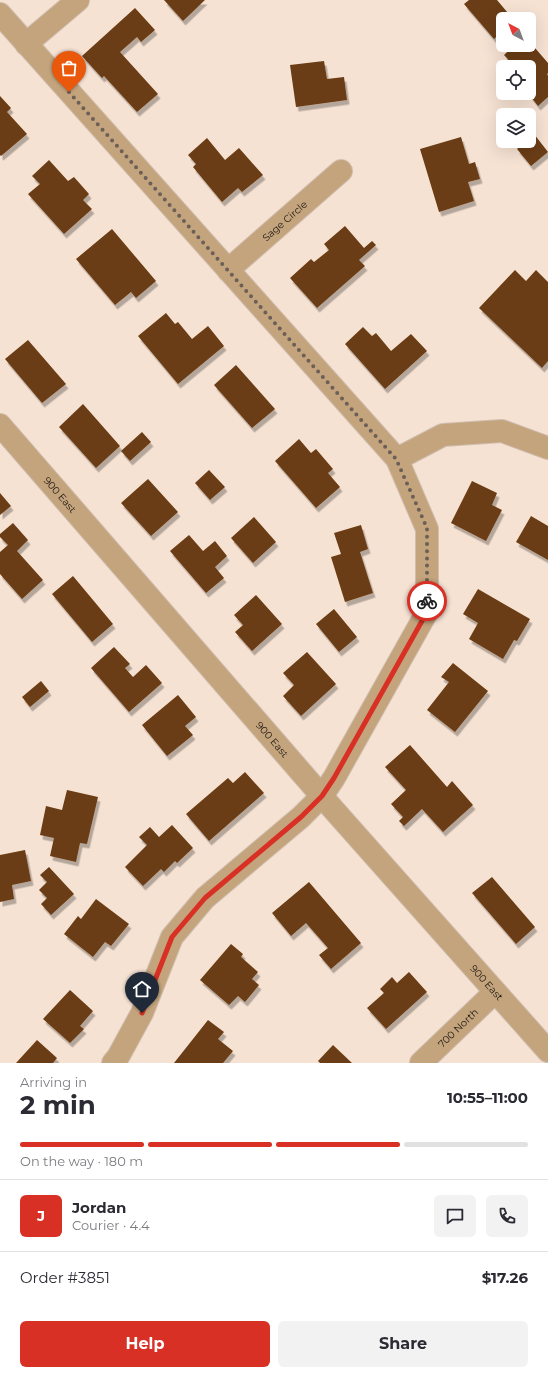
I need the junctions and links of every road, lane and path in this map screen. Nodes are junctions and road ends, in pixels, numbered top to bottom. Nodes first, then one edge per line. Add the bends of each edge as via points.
1 (78, 0) edge
2 (0, 14) edge
3 (26, 44) junction
4 (341, 171) dead end
5 (228, 270) junction
6 (0, 425) edge
7 (548, 448) edge
8 (396, 459) junction
9 (322, 796) junction
10 (495, 992) junction
11 (548, 1052) edge
12 (113, 1063) edge
13 (421, 1063) edge

1 - 3 street
2 - 3 street
3 - 5 street
4 - 5 street, Sage Circle
5 - 8 street
6 - 9 street, 900 East
7 - 8 street via 502,432 443,435
8 - 9 street via 427,528 427,612
9 - 10 street, 900 East
9 - 12 street via 301,817 205,898 172,937 142,1013
10 - 11 street, 900 East
10 - 13 street, 700 North

